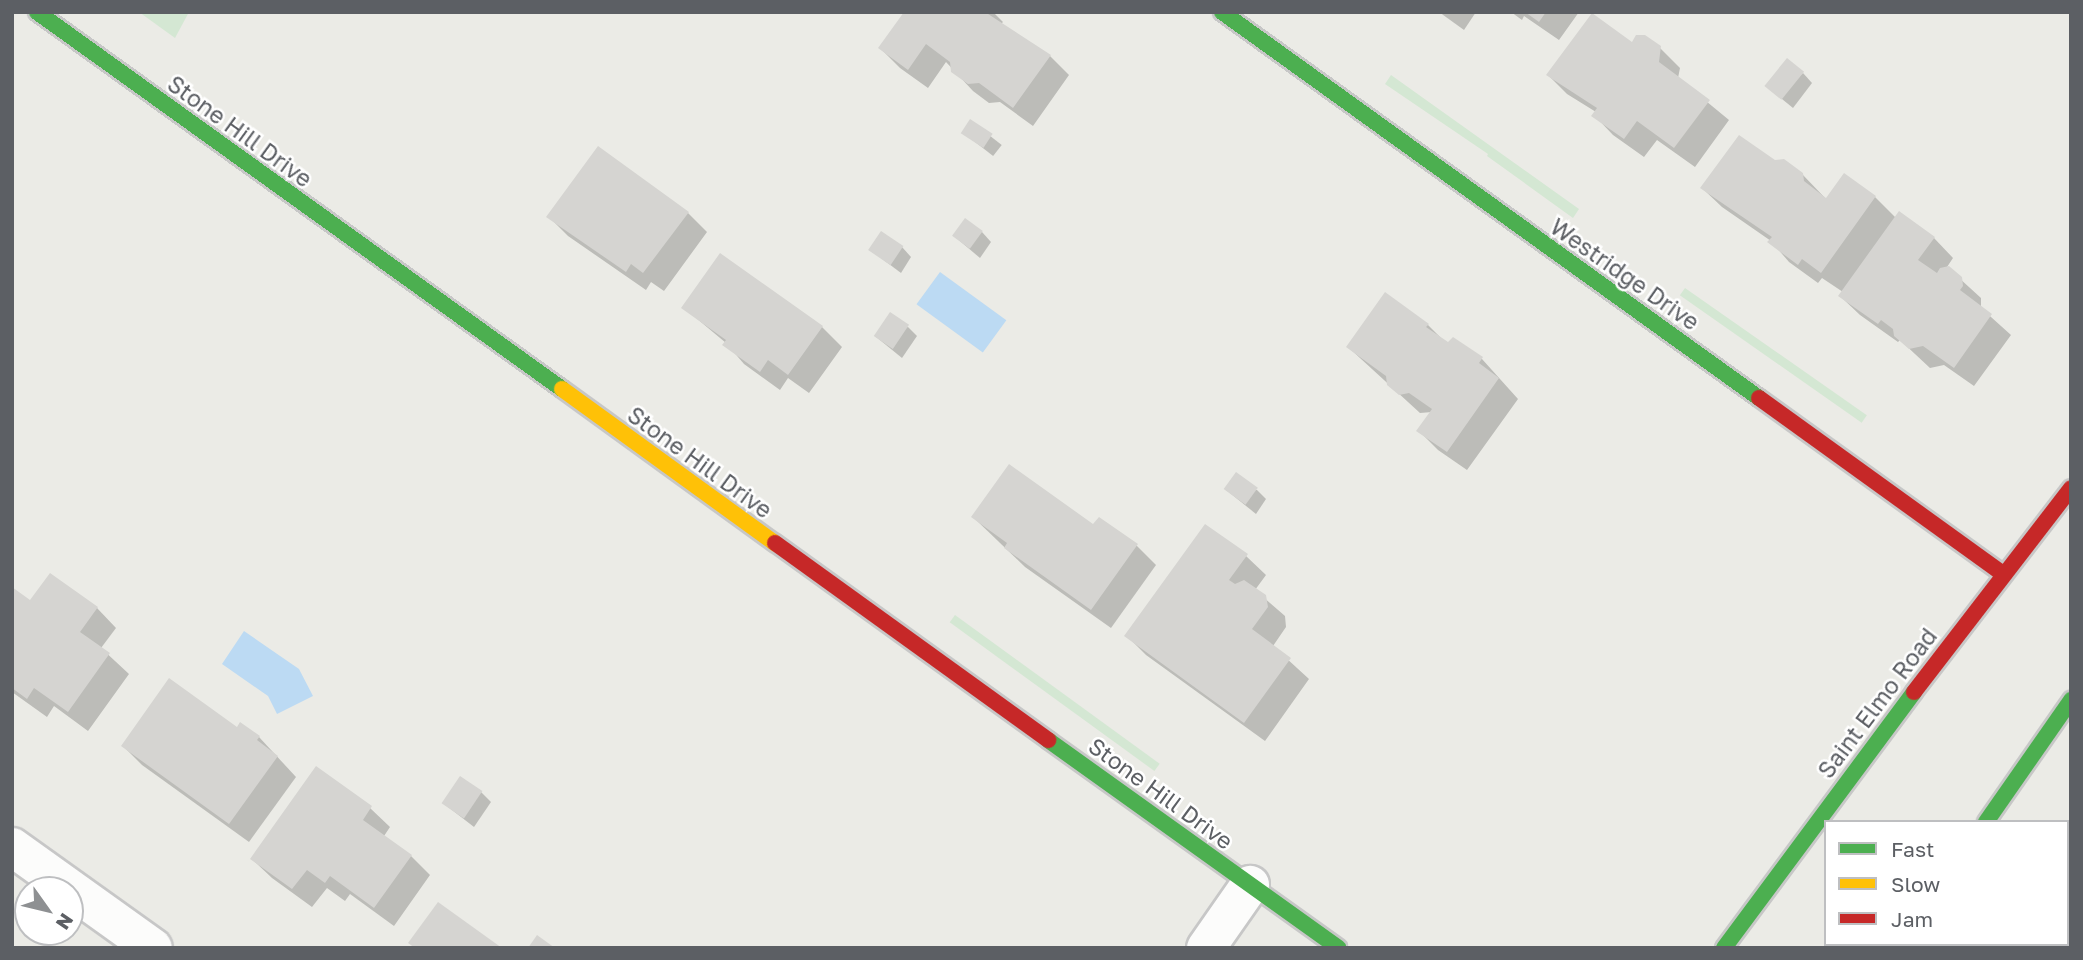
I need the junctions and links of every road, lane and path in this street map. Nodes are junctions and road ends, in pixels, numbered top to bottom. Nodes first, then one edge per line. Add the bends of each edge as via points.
1 (37, 12) edge
2 (1222, 12) edge
3 (2071, 488) edge
4 (2002, 573) junction
5 (2071, 700) edge
6 (1987, 820) edge
7 (12, 847) edge
8 (1250, 886) junction
9 (153, 948) edge
10 (1206, 948) edge
11 (1338, 948) edge
12 (1724, 948) edge

1 - 8 street, Stone Hill Drive
2 - 4 street, Westridge Drive
3 - 4 street, Saint Elmo Road
4 - 12 street, Saint Elmo Road
5 - 6 street
7 - 9 street
8 - 10 street
8 - 11 street, Stone Hill Drive

